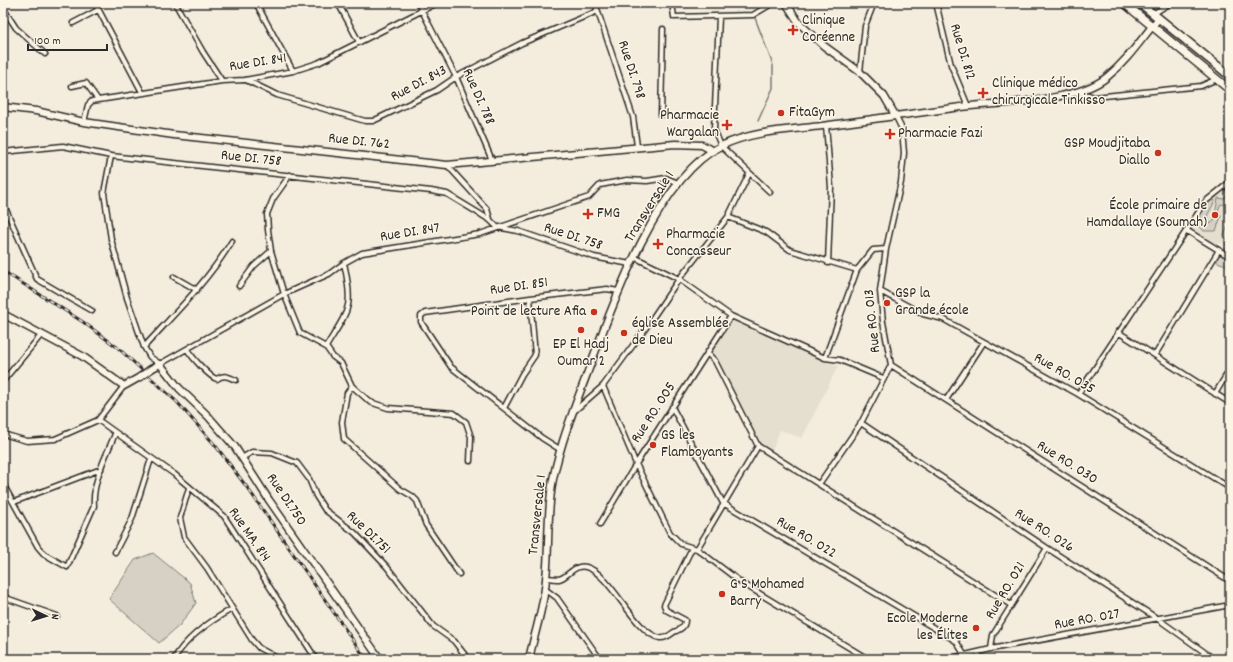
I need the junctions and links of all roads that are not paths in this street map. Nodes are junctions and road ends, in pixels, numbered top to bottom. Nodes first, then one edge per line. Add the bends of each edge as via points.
1 (6, 3) edge
2 (95, 3) edge
3 (175, 3) edge
4 (256, 3) edge
5 (338, 3) edge
6 (418, 3) edge
7 (437, 3) edge
8 (595, 3) edge
9 (672, 3) edge
10 (773, 3) edge
11 (786, 3) edge
12 (874, 3) edge
13 (936, 3) edge
14 (1124, 3) edge
15 (1140, 3) edge
16 (1170, 3) edge
17 (3, 7) edge
18 (98, 10) junction
19 (422, 11) junction
20 (598, 11) junction
21 (719, 16) junction
22 (1156, 16) junction
23 (73, 23) dead end
24 (1152, 26) junction
25 (663, 29) dead end
26 (359, 42) junction
27 (45, 54) dead end
28 (293, 71) junction
29 (860, 72) junction
30 (1230, 76) edge
31 (456, 78) junction
32 (1217, 79) junction
33 (245, 80) junction
34 (222, 81) junction
35 (72, 86) dead end
36 (1230, 90) edge
37 (142, 92) junction
38 (1077, 92) junction
39 (98, 100) junction
40 (3, 106) edge
41 (968, 106) junction
42 (661, 114) dead end
43 (895, 115) junction
44 (84, 122) junction
45 (826, 125) junction
46 (637, 146) junction
47 (721, 146) junction
48 (713, 151) junction
49 (3, 152) edge
50 (111, 156) junction
51 (492, 160) junction
52 (447, 165) junction
53 (749, 174) junction
54 (290, 175) junction
55 (1230, 182) edge
56 (678, 183) junction
57 (770, 192) dead end
58 (3, 203) edge
59 (728, 217) junction
60 (490, 220) junction
61 (497, 227) junction
62 (1186, 230) junction
63 (232, 241) dead end
64 (886, 249) junction
65 (1219, 250) junction
66 (271, 251) junction
67 (634, 257) junction
68 (1230, 257) edge
69 (344, 263) junction
70 (828, 263) junction
71 (630, 264) junction
72 (856, 270) junction
73 (174, 277) dead end
74 (679, 279) junction
75 (239, 286) dead end
76 (197, 290) junction
77 (618, 290) junction
78 (880, 290) junction
79 (284, 294) junction
80 (530, 298) junction
81 (92, 312) dead end
82 (3, 314) edge
83 (731, 316) junction
84 (1118, 332) junction
85 (42, 333) junction
86 (984, 342) junction
87 (144, 347) junction
88 (326, 347) junction
89 (187, 349) junction
90 (707, 353) junction
91 (1155, 356) junction
92 (825, 358) junction
93 (160, 364) junction
94 (891, 365) junction
95 (1230, 369) edge
96 (883, 378) junction
97 (236, 380) dead end
98 (3, 382) edge
99 (124, 386) junction
100 (352, 386) junction
101 (603, 386) junction
102 (1078, 394) junction
103 (1215, 394) junction
104 (946, 400) junction
105 (1230, 403) edge
106 (672, 407) junction
107 (504, 408) junction
108 (572, 413) junction
109 (98, 420) junction
110 (861, 423) junction
111 (3, 434) edge
112 (115, 434) junction
113 (758, 446) junction
114 (561, 450) junction
115 (242, 458) junction
116 (152, 459) junction
117 (470, 461) dead end
118 (636, 464) junction
119 (101, 469) junction
120 (3, 484) edge
121 (819, 484) junction
122 (190, 488) junction
123 (1230, 488) edge
124 (14, 502) junction
125 (723, 503) junction
126 (600, 524) dead end
127 (694, 548) junction
128 (1046, 548) junction
129 (115, 552) dead end
130 (459, 574) dead end
131 (546, 578) junction
132 (1230, 581) edge
133 (545, 589) junction
134 (3, 597) edge
135 (1011, 605) junction
136 (1230, 605) edge
137 (232, 609) junction
138 (57, 616) dead end
139 (1158, 619) junction
140 (992, 649) junction
141 (978, 653) junction
142 (965, 656) junction
143 (174, 659) edge
144 (279, 659) edge
145 (316, 659) edge
146 (380, 659) edge
147 (468, 659) edge
148 (529, 659) edge
149 (600, 659) edge
150 (735, 659) edge
151 (742, 659) edge
152 (868, 659) edge
153 (948, 659) edge
154 (981, 659) edge
155 (1214, 659) edge

1 - 17 street
2 - 18 street
3 - 34 street
4 - 28 street
5 - 26 street
6 - 19 street, Rue DI. 788
7 - 19 street, Rue DI. 841
8 - 20 street, Rue DI. 798
9 - 21 street via 674,17
10 - 21 street via 753,15
11 - 29 street via 799,23 824,46
12 - 29 street via 865,26
13 - 41 street, Rue DI. 812 via 951,65
14 - 24 main road
15 - 22 main road
16 - 22 street
17 - 27 street via 16,28
18 - 23 street
18 - 37 street
19 - 26 street, Rue DI. 841
19 - 31 street, Rue DI. 788
20 - 31 street, Rue DI. 843 via 522,42
20 - 46 street, Rue DI. 798 via 633,117
21 - 47 street via 714,129
22 - 24 street, Transversale 1
22 - 30 main road
24 - 32 main road
24 - 38 street, Transversale 1 via 1128,57 1106,78
25 - 42 street
26 - 28 street, Rue DI. 841 via 318,63
28 - 33 street, Rue DI. 841
29 - 43 street via 884,96
31 - 33 street, Rue DI. 843 via 373,121 277,96
31 - 51 street, Rue DI. 788
32 - 36 main road
32 - 38 street via 1201,86 1095,97
33 - 34 street, Rue DI. 841
34 - 37 street, Rue DI. 841
35 - 39 street via 86,83
37 - 39 street, Rue DI. 841
38 - 41 street, Transversale 1
39 - 44 street via 88,105
40 - 44 street, Rue DI. 762
41 - 43 street, Transversale 1
43 - 45 street, Transversale 1
43 - 64 street, Rue RO. 013 via 902,129 904,153 901,182
44 - 52 street, Rue DI. 762 via 174,135
45 - 47 street, Transversale 1 via 758,134
45 - 70 street via 831,187
46 - 48 street, Rue DI. 762 via 702,145
46 - 51 street, Rue DI. 762
47 - 48 street, Transversale 1
47 - 53 street
48 - 56 street, Transversale 1 via 690,169
49 - 50 street, Rue DI. 758 via 63,146
50 - 54 street, Rue DI. 758
50 - 87 street via 104,194 111,239
51 - 52 street, Rue DI. 762
52 - 60 street, Rue DI. 758 via 487,209
53 - 57 street
53 - 59 street
54 - 60 street, Rue DI. 758 via 447,194
54 - 66 street via 272,199 267,214
55 - 62 street via 1206,201
56 - 61 street, Rue DI. 847 via 666,178 647,181 627,180 600,185 589,197
56 - 67 street, Transversale 1
58 - 81 street via 37,279
59 - 70 street via 766,232 790,250
59 - 74 street
60 - 61 street, Rue DI. 758
61 - 69 street, Rue DI. 847 via 480,234 362,253
61 - 71 street, Rue DI. 758 via 518,231 594,257
62 - 65 street
62 - 84 street
63 - 76 street via 219,263
64 - 72 street via 873,250
64 - 78 street, Rue RO. 013
65 - 68 street
65 - 91 street
66 - 75 street via 254,266
66 - 79 street
67 - 71 street, Transversale 1
67 - 74 street
69 - 79 street, Rue DI. 847 via 329,274
69 - 88 street via 349,305
70 - 72 street
71 - 77 street, Transversale 1
72 - 92 street
73 - 76 street
74 - 83 street
74 - 101 street
76 - 87 street
77 - 80 street, Rue DI. 851
77 - 108 street, Transversale 1
78 - 86 street, Rue RO. 035 via 923,314 943,319
78 - 94 street, Rue RO. 013
79 - 88 street via 300,333
79 - 89 street, Rue DI. 847
80 - 107 street via 535,355
80 - 107 street, Rue DI. 851 via 425,313 421,316 421,322 452,367
82 - 85 street
83 - 90 street, Rue RO. 005
83 - 92 street
84 - 91 street
84 - 102 street
85 - 98 street
85 - 99 street via 82,356
86 - 102 street, Rue RO. 035
86 - 104 street
87 - 93 street via 150,357
88 - 100 street via 341,363
89 - 93 street, Rue DI. 847
89 - 97 street via 214,379 227,376
90 - 106 street, Rue RO. 005
90 - 113 street via 715,361
91 - 103 street
92 - 96 street via 840,360
93 - 99 street, bridge
93 - 115 street, Rue DI.750
94 - 96 street, Rue RO. 013
94 - 104 street, Rue RO. 030
95 - 103 street
96 - 110 street, Rue RO. 013
99 - 109 street
100 - 117 street via 370,402 388,408 454,413 466,422 471,437
100 - 130 street via 347,393 342,422 344,439 417,501 426,525
101 - 108 street
101 - 118 street
102 - 123 street, Rue RO. 035
103 - 105 street
104 - 132 street, Rue RO. 030
106 - 118 street, Rue RO. 005
106 - 125 street
107 - 114 street
108 - 114 street, Transversale 1
109 - 111 street via 55,439 27,441
109 - 112 street, Rue MA. 814
110 - 121 street, Rue RO. 013
110 - 128 street, Rue RO. 026
112 - 116 street, Rue MA. 814
112 - 119 street
113 - 121 street
113 - 125 street
114 - 131 street, Transversale 1 via 552,481
115 - 146 street, Rue DI.750
115 - 147 street, Rue DI.751 via 252,452 272,453 297,463 309,479 325,510 355,533 387,567 432,626 454,641
116 - 122 street, Rue MA. 814
116 - 129 street via 132,519
118 - 126 street, Rue RO. 005
118 - 127 street via 670,533 681,544
119 - 124 street
119 - 124 street via 93,497 94,506 67,567 44,554 38,547
120 - 124 street
121 - 135 street
122 - 137 street via 180,518 184,537
122 - 145 street, Rue MA. 814 via 224,516
125 - 127 street
125 - 142 street, Rue RO. 022 via 956,641
127 - 131 street via 664,605 666,610 685,620 685,624 683,628 665,638 659,638 638,622 618,596 596,573 586,567 578,567 559,579
127 - 152 street via 742,583
128 - 135 street, Rue RO. 021
128 - 139 street, Rue RO. 026
131 - 133 street, Transversale 1
133 - 148 street, Transversale 1
133 - 149 street via 557,598
134 - 138 street
135 - 140 street, Rue RO. 021 via 993,635
136 - 139 street, Rue RO. 027
137 - 143 street via 217,617 190,640
137 - 144 street via 259,648
139 - 140 street, Rue RO. 027
139 - 155 street, Rue RO. 026
140 - 141 street, Rue RO. 027
141 - 142 street, Rue RO. 027
141 - 154 street
142 - 153 street, Rue RO. 027
150 - 151 street

